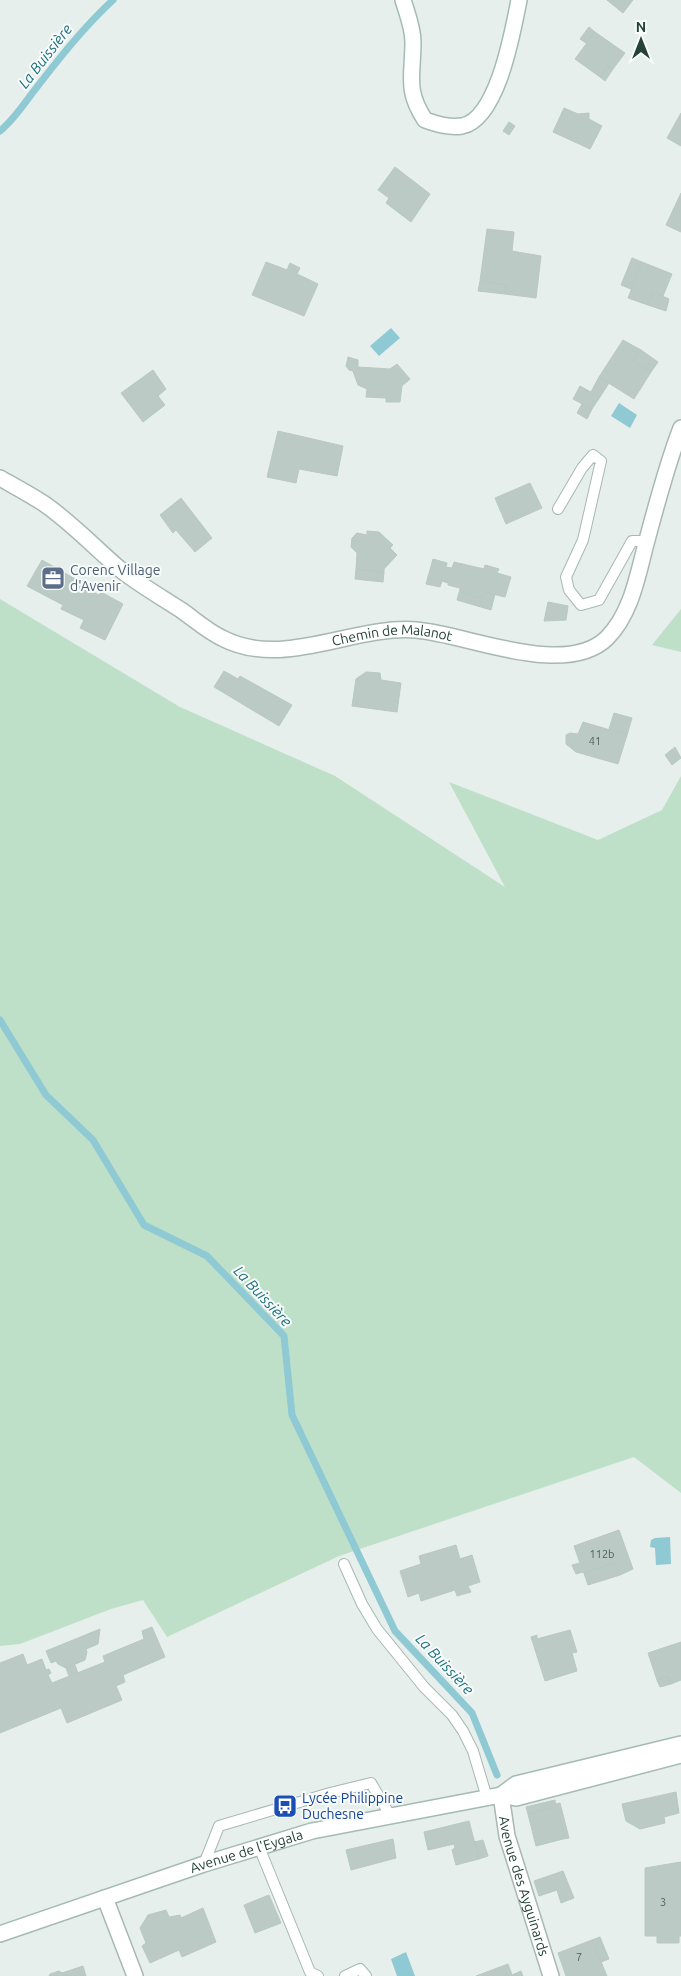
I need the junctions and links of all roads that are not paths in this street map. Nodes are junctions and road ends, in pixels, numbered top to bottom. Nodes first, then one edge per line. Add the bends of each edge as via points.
1 (403, 0) edge
2 (519, 0) edge
3 (681, 428) edge
4 (0, 478) edge
5 (558, 509) dead end
6 (646, 541) junction
7 (344, 1564) dead end
8 (681, 1744) edge
9 (681, 1755) edge
10 (494, 1796) junction
11 (391, 1817) junction
12 (259, 1847) junction
13 (204, 1864) junction
14 (106, 1898) junction
15 (0, 1934) edge
16 (135, 1976) edge
17 (318, 1976) edge
18 (345, 1976) edge
19 (366, 1976) edge
20 (551, 1976) edge

1 - 2 street via 413,40 412,97 425,120 443,126 464,126 490,102 498,85
3 - 6 street, Chemin de Malanot
4 - 6 street, Chemin de Malanot via 43,503 123,571 222,638 263,650 396,629 445,635 544,656 590,650 614,631 625,613
5 - 6 lane via 593,455 601,461 583,540 566,577 569,590 581,605 599,600 632,541
7 - 10 lane via 377,1629 463,1731
8 - 10 street, Avenue de l'Eygala via 516,1784
9 - 10 street, Avenue de l'Eygala via 516,1798
10 - 11 street, Avenue de l'Eygala
10 - 20 street, Avenue des Ayguinards
11 - 12 street, Avenue de l'Eygala via 312,1831
11 - 13 lane via 371,1783 330,1792 219,1826
12 - 13 street, Avenue de l'Eygala
12 - 17 lane via 310,1972
13 - 14 street, Avenue de l'Eygala
14 - 15 street, Avenue de l'Eygala
14 - 16 street
18 - 19 lane via 360,1969

